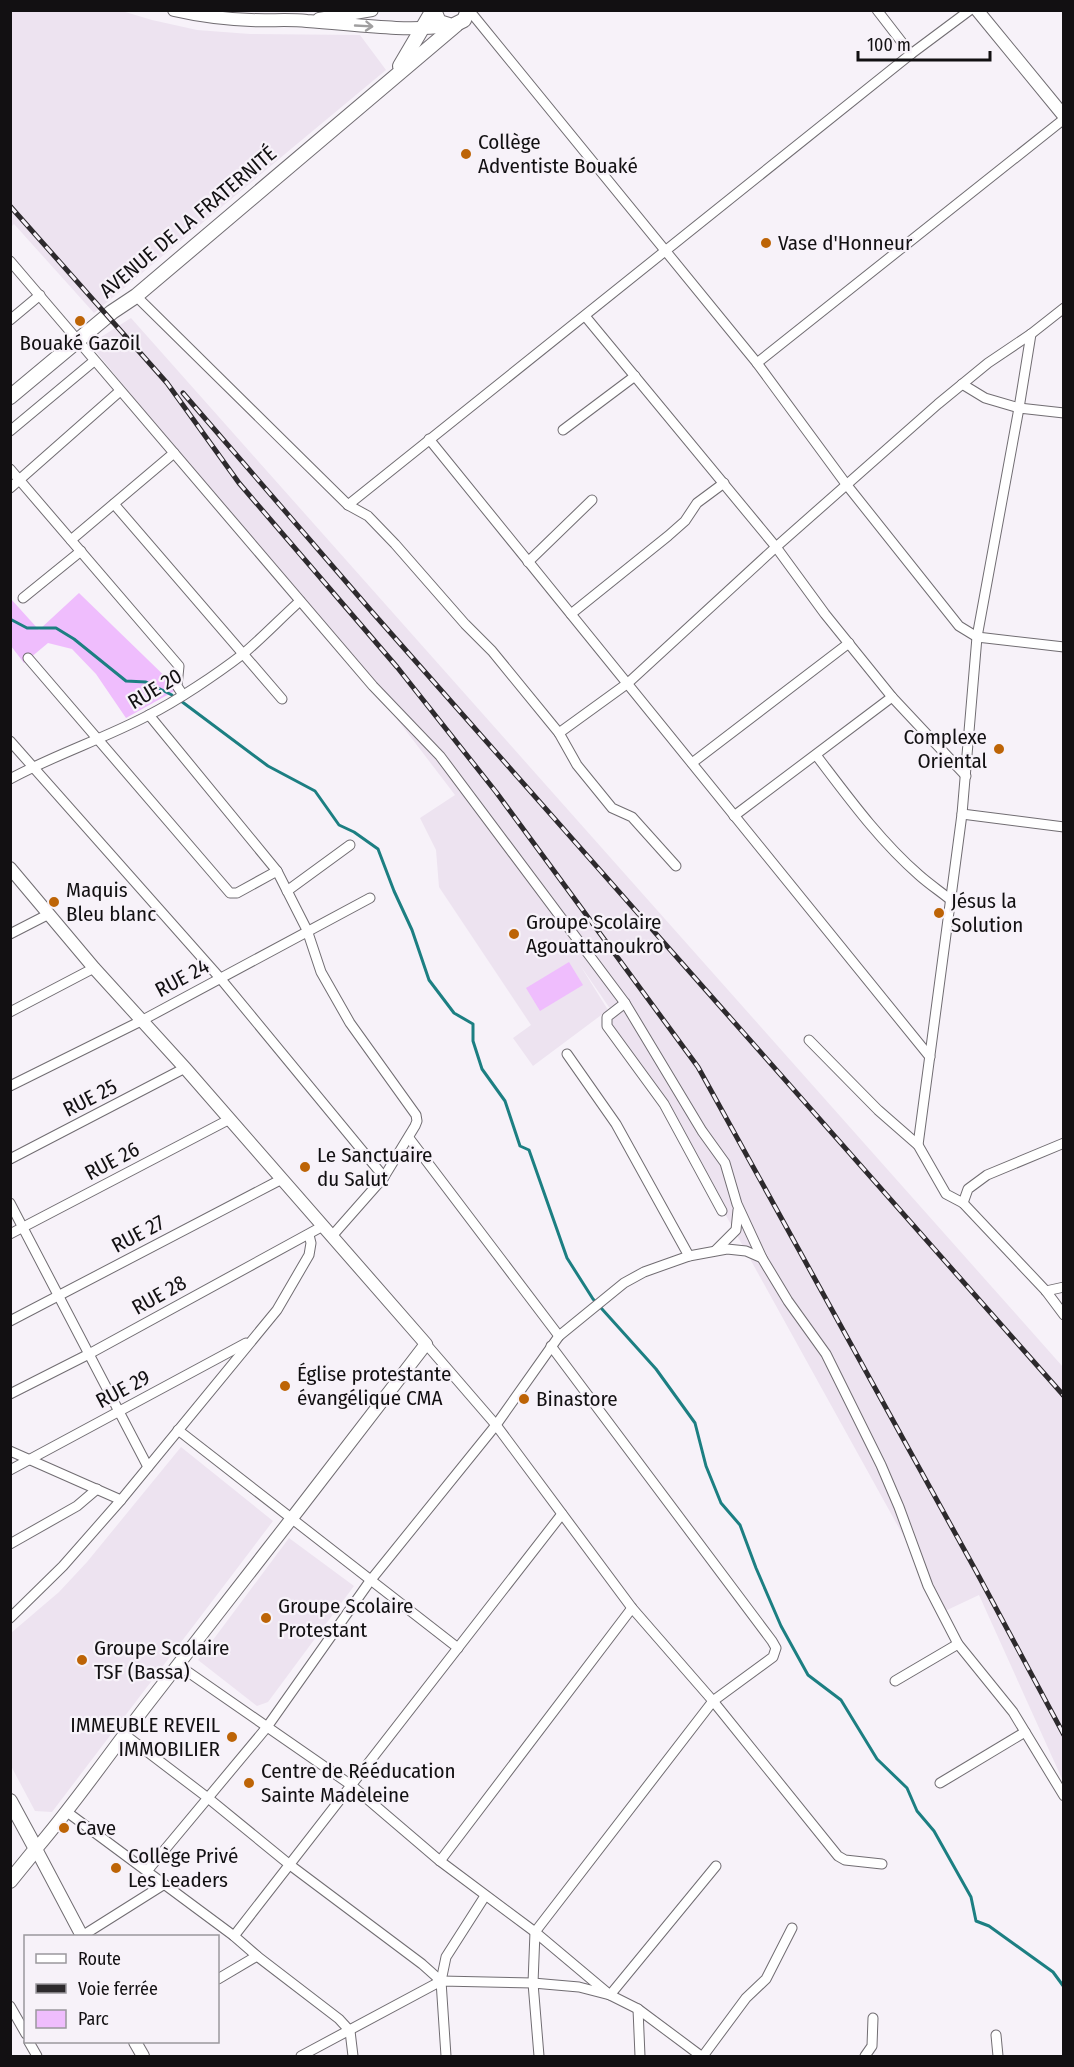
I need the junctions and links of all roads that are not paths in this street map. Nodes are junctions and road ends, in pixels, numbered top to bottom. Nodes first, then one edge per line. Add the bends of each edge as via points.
1 (174, 10) edge
2 (372, 10) edge
3 (433, 10) edge
4 (877, 10) edge
5 (970, 10) edge
6 (976, 10) edge
7 (464, 18) edge
8 (306, 21) junction
9 (423, 29) junction
10 (911, 54) junction
11 (392, 78) junction
12 (1064, 117) edge
13 (665, 251) junction
14 (10, 261) edge
15 (40, 295) junction
16 (136, 296) junction
17 (1064, 308) edge
18 (585, 316) junction
19 (10, 320) edge
20 (1031, 334) junction
21 (78, 341) junction
22 (94, 361) junction
23 (757, 363) junction
24 (635, 376) junction
25 (962, 384) junction
26 (120, 391) junction
27 (10, 397) edge
28 (1019, 408) junction
29 (1064, 414) edge
30 (563, 430) dead end
31 (10, 431) edge
32 (429, 439) junction
33 (174, 453) junction
34 (10, 469) edge
35 (20, 480) junction
36 (724, 483) junction
37 (846, 484) junction
38 (10, 488) edge
39 (592, 500) dead end
40 (114, 504) junction
41 (348, 505) junction
42 (71, 540) junction
43 (776, 547) junction
44 (81, 551) junction
45 (528, 562) junction
46 (23, 598) dead end
47 (300, 601) junction
48 (570, 614) junction
49 (977, 637) junction
50 (849, 643) junction
51 (1064, 647) edge
52 (243, 654) junction
53 (28, 658) dead end
54 (628, 683) junction
55 (183, 695) junction
56 (892, 697) junction
57 (282, 699) dead end
58 (149, 715) junction
59 (559, 733) junction
60 (98, 740) junction
61 (10, 741) edge
62 (816, 755) junction
63 (692, 763) junction
64 (33, 767) junction
65 (966, 776) junction
66 (10, 779) edge
67 (962, 814) junction
68 (734, 816) junction
69 (1064, 827) edge
70 (350, 845) dead end
71 (676, 866) dead end
72 (10, 868) edge
73 (277, 871) junction
74 (287, 891) junction
75 (370, 898) dead end
76 (952, 901) junction
77 (49, 914) junction
78 (307, 930) junction
79 (10, 934) edge
80 (94, 968) junction
81 (219, 978) junction
82 (625, 1003) junction
83 (10, 1012) edge
84 (141, 1021) junction
85 (810, 1040) dead end
86 (567, 1054) dead end
87 (930, 1058) junction
88 (185, 1068) junction
89 (10, 1086) edge
90 (230, 1119) junction
91 (408, 1138) junction
92 (1064, 1143) edge
93 (918, 1145) junction
94 (10, 1159) edge
95 (384, 1177) junction
96 (282, 1179) junction
97 (10, 1203) edge
98 (963, 1203) junction
99 (737, 1204) junction
100 (722, 1211) dead end
101 (323, 1226) junction
102 (23, 1227) junction
103 (10, 1234) edge
104 (309, 1234) junction
105 (332, 1236) junction
106 (715, 1251) junction
107 (689, 1256) junction
108 (762, 1258) junction
109 (1064, 1287) edge
110 (1046, 1291) junction
111 (59, 1295) junction
112 (1064, 1315) edge
113 (10, 1321) edge
114 (559, 1336) junction
115 (253, 1339) junction
116 (426, 1344) junction
117 (551, 1346) junction
118 (89, 1354) junction
119 (10, 1394) edge
120 (120, 1412) junction
121 (496, 1425) junction
122 (178, 1430) junction
123 (10, 1451) edge
124 (30, 1460) junction
125 (148, 1467) junction
126 (10, 1470) edge
127 (97, 1489) junction
128 (121, 1500) junction
129 (562, 1514) junction
130 (292, 1519) junction
131 (10, 1544) edge
132 (370, 1581) junction
133 (632, 1608) junction
134 (10, 1618) edge
135 (958, 1644) junction
136 (458, 1648) junction
137 (178, 1665) junction
138 (895, 1681) dead end
139 (713, 1701) junction
140 (267, 1727) junction
141 (1026, 1732) junction
142 (124, 1734) junction
143 (940, 1783) dead end
144 (351, 1785) junction
145 (1064, 1796) edge
146 (208, 1798) junction
147 (10, 1801) edge
148 (67, 1812) junction
149 (36, 1849) junction
150 (441, 1861) junction
151 (882, 1863) dead end
152 (290, 1865) junction
153 (716, 1866) dead end
154 (147, 1871) junction
155 (10, 1881) edge
156 (163, 1885) junction
157 (485, 1896) junction
158 (792, 1928) dead end
159 (535, 1932) junction
160 (81, 1935) edge
161 (84, 1935) edge
162 (234, 1936) junction
163 (257, 1956) junction
164 (219, 1978) edge
165 (441, 1981) junction
166 (533, 1983) junction
167 (610, 1995) junction
168 (10, 2006) edge
169 (638, 2009) junction
170 (873, 2018) dead end
171 (24, 2030) edge
172 (350, 2031) junction
173 (996, 2036) dead end
174 (301, 2056) edge
175 (353, 2056) edge
176 (446, 2056) edge
177 (539, 2056) edge
178 (640, 2056) edge
179 (702, 2056) edge
180 (865, 2056) edge
181 (998, 2056) edge

1 - 8 street via 199,16
2 - 8 street
3 - 7 main road via 440,22
3 - 9 main road, AVENUE DE LA FRATERNITÉ
4 - 10 street
5 - 10 street
6 - 12 street
7 - 9 street
7 - 11 main road, AVENUE DE LA FRATERNITÉ
7 - 13 street
8 -> 9 street
9 - 11 main road, AVENUE DE LA FRATERNITÉ
10 - 13 street
11 - 16 main road, AVENUE DE LA FRATERNITÉ
12 - 23 street
13 - 18 street
13 - 23 street
14 - 15 street
15 - 19 street
15 - 21 street
16 - 21 main road, AVENUE DE LA FRATERNITÉ
16 - 41 street
17 - 20 street
18 - 24 street
18 - 32 street
20 - 25 street
20 - 28 street
21 - 22 street
21 - 27 main road, AVENUE DE LA FRATERNITÉ
22 - 26 street
22 - 31 street
23 - 37 street
24 - 30 street
24 - 36 street
25 - 28 street via 985,398
25 - 37 street
26 - 33 street
26 - 35 street
28 - 29 street
28 - 49 street
32 - 41 street
32 - 45 street
33 - 40 street
33 - 47 street
34 - 35 street
35 - 38 street
35 - 42 street
36 - 43 street
36 - 48 street via 697,503 668,536
37 - 43 street
37 - 49 street via 959,626
39 - 45 street
40 - 42 street
40 - 52 street
41 - 59 street via 368,516 395,544 498,658
42 - 44 street
43 - 50 street
43 - 54 street
44 - 46 street
44 - 55 street via 179,666 177,686
45 - 48 street
47 - 52 street, RUE 20
47 - 82 street via 440,756
48 - 54 street
49 - 51 street
49 - 65 street
50 - 56 street
50 - 63 street
52 - 55 street, RUE 20
52 - 57 street
53 - 60 street
54 - 59 street
54 - 63 street
55 - 58 street, RUE 20
56 - 62 street
56 - 65 street
58 - 60 street, RUE 20
58 - 73 street
59 - 71 street via 577,765 612,808 632,817
60 - 64 street, RUE 20
60 - 73 street via 230,893
61 - 64 street
62 - 68 street
62 - 76 street via 889,846
63 - 68 street
64 - 66 street, RUE 20
64 - 81 street
65 - 67 street
67 - 69 street
67 - 76 street
68 - 87 street
70 - 74 street
72 - 77 street
73 - 74 street
74 - 78 street
75 - 78 street, RUE 24
76 - 87 street
77 - 79 street
77 - 80 street
78 - 81 street, RUE 24
78 - 91 street via 321,972 350,1023 416,1115
80 - 83 street
80 - 84 street
81 - 84 street, RUE 24
81 - 95 street
82 - 99 street via 725,1163
82 - 100 street via 607,1017 607,1026 664,1104
84 - 88 street
84 - 89 street, RUE 24
85 - 93 street
86 - 107 street via 616,1124
87 - 93 street
88 - 90 street
88 - 94 street, RUE 25
90 - 96 street
90 - 102 street, RUE 26
91 - 95 street
91 - 114 street
92 - 98 street via 987,1175 968,1189
93 - 98 street via 946,1194
95 - 105 street
96 - 101 street
96 - 111 street, RUE 27
97 - 102 street
98 - 110 street
99 - 106 street via 736,1230
99 - 108 street
101 - 104 street, RUE 28
101 - 105 street
102 - 103 street, RUE 26
102 - 111 street
104 - 115 street via 309,1255 277,1310
104 - 118 street, RUE 28
105 - 116 street
106 - 107 street
106 - 108 street via 746,1251
107 - 114 street via 644,1272 624,1284
108 - 135 street via 826,1354 881,1465 928,1586
109 - 110 street
110 - 112 street
111 - 113 street, RUE 27
111 - 118 street
114 - 117 street
115 - 120 street, RUE 29
115 - 122 street
116 - 121 street
116 - 130 street
117 - 121 street
117 - 139 street via 776,1648 773,1657
118 - 119 street, RUE 28
118 - 120 street
120 - 124 street, RUE 29
120 - 125 street
121 - 129 street
121 - 132 street
122 - 125 street
122 - 130 street
123 - 124 street
124 - 126 street, RUE 29
124 - 127 street
125 - 128 street
127 - 128 street
127 - 131 street via 77,1506
128 - 134 street
129 - 133 street
129 - 136 street
130 - 132 street
130 - 137 street
132 - 136 street
132 - 140 street
133 - 139 street
133 - 150 street
135 - 138 street
135 - 141 street
136 - 144 street
137 - 140 street
137 - 142 street
139 - 151 street via 838,1856
139 - 159 street
140 - 144 street
140 - 146 street
141 - 143 street
141 - 145 street
142 - 146 street
142 - 148 street
144 - 150 street
144 - 152 street
146 - 152 street
146 - 154 street
147 - 149 main road
148 - 149 street
148 - 154 street
149 - 155 main road
149 - 160 street
150 - 157 street
152 - 162 street
152 - 165 street
153 - 167 street
154 - 156 street
156 - 161 street
156 - 162 street
157 - 159 street
157 - 165 street via 446,1957
158 - 179 street via 766,1979 746,1998
159 - 166 street
159 - 167 street
162 - 163 street
163 - 164 street
163 - 172 street
165 - 166 street
165 - 172 street
165 - 176 street
166 - 167 street via 579,1987
166 - 177 street
167 - 169 street
168 - 171 street
169 - 178 street
169 - 179 street
170 - 180 street via 872,2046
172 - 174 street
172 - 175 street
173 - 181 street

